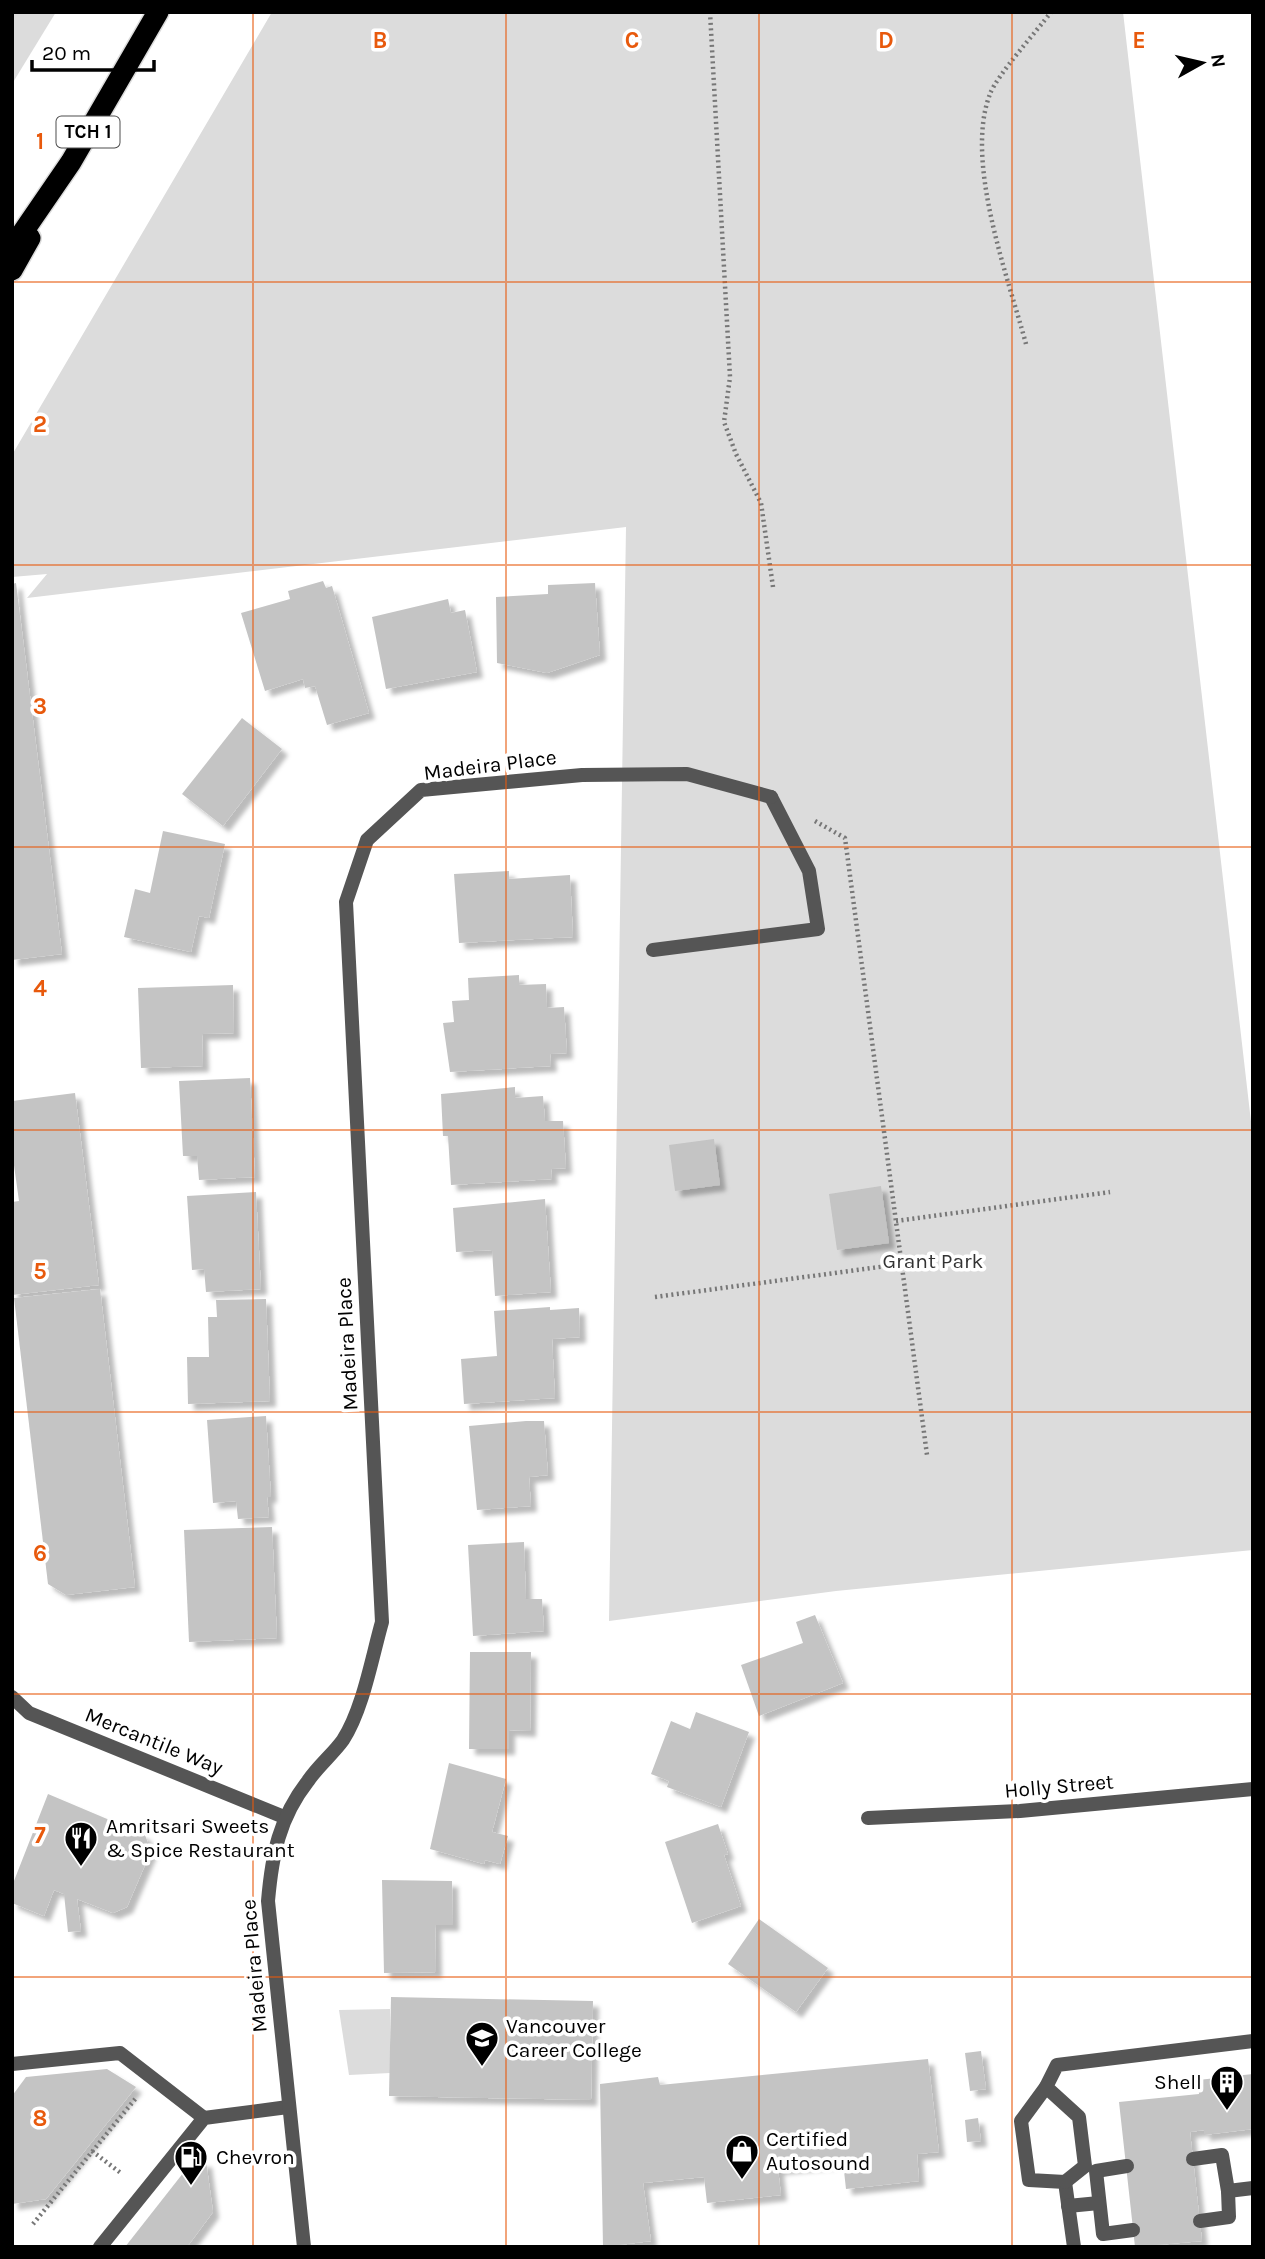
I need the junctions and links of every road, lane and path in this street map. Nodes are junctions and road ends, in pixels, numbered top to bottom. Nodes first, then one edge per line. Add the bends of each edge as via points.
1 (158, 12) edge
2 (710, 12) edge
3 (1051, 12) edge
4 (71, 162) junction
5 (12, 248) edge
6 (12, 270) edge
7 (1026, 344) dead end
8 (773, 587) dead end
9 (771, 797) junction
10 (653, 950) dead end
11 (1110, 1192) dead end
12 (896, 1221) junction
13 (902, 1264) junction
14 (655, 1297) dead end
15 (927, 1455) dead end
16 (12, 1697) edge
17 (1253, 1790) edge
18 (284, 1817) junction
19 (868, 1818) dead end
20 (1253, 2041) edge
21 (12, 2064) edge
22 (1046, 2087) junction
23 (136, 2097) dead end
24 (288, 2106) junction
25 (204, 2118) junction
26 (92, 2151) junction
27 (1193, 2159) dead end
28 (1126, 2166) dead end
29 (121, 2174) dead end
30 (1065, 2182) junction
31 (1253, 2188) edge
32 (1227, 2191) junction
33 (1100, 2203) junction
34 (1068, 2206) junction
35 (1200, 2221) dead end
36 (33, 2224) dead end
37 (1133, 2230) dead end
38 (100, 2247) edge
39 (304, 2247) edge
40 (1074, 2247) edge

1 - 4 highway, TCH 1
2 - 8 path via 730,377 724,422 761,503
3 - 7 path via 990,93 982,138 986,191
4 - 5 highway, TCH 1
4 - 6 highway
9 - 10 street via 809,871 818,929
9 - 12 path via 845,838
9 - 18 street, Madeira Place via 687,774 582,775 421,790 367,840 346,902 382,1622 366,1683 344,1738
11 - 12 path
12 - 13 path
13 - 14 path
13 - 15 path
16 - 18 street, Mercantile Way via 29,1713
17 - 19 street, Holly Street via 1020,1811
18 - 24 street, Madeira Place via 272,1854 268,1901
20 - 22 street via 1057,2065
21 - 25 street via 120,2053
22 - 30 street via 1079,2117 1085,2166
22 - 30 street via 1021,2121 1029,2180
23 - 26 path
24 - 25 street
24 - 39 street, Madeira Place
25 - 38 street
26 - 29 path
26 - 36 path
27 - 32 street via 1222,2155
28 - 33 street via 1096,2171
30 - 34 street
31 - 32 street
32 - 35 street via 1229,2217
33 - 34 street
33 - 37 street via 1103,2234
34 - 40 street

